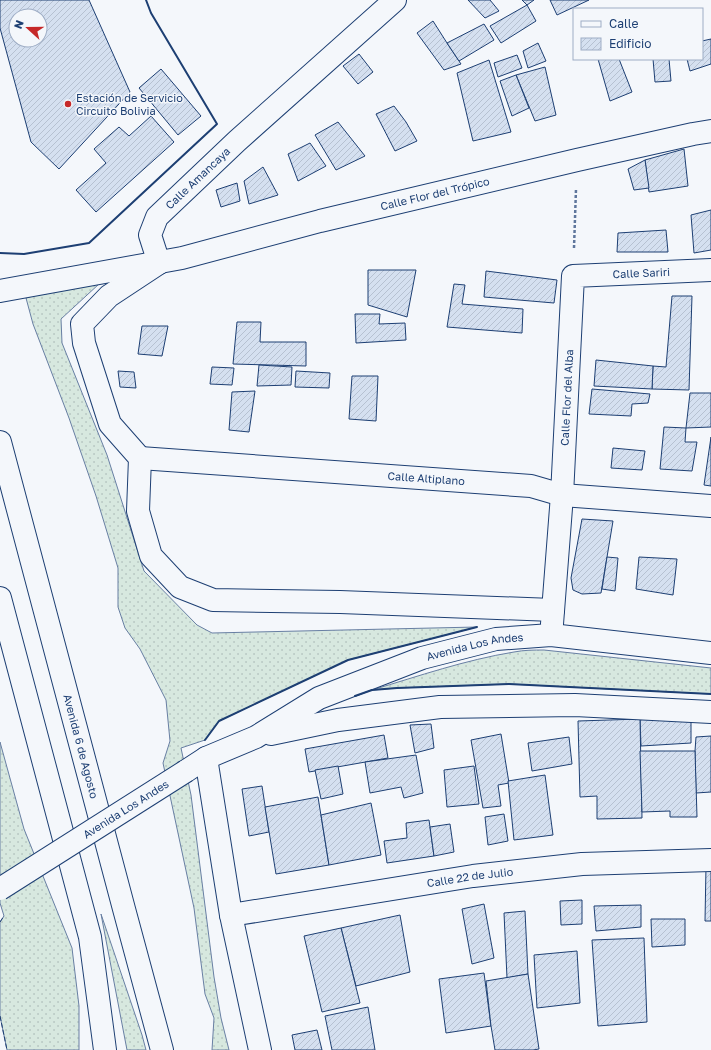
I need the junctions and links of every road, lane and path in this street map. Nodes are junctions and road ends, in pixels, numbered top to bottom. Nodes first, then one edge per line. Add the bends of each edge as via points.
1 (395, 0) edge
2 (711, 131) edge
3 (577, 160) junction
4 (160, 262) junction
5 (711, 270) edge
6 (573, 276) junction
7 (0, 291) edge
8 (0, 442) edge
9 (140, 458) junction
10 (562, 495) junction
11 (711, 506) edge
12 (0, 598) edge
13 (553, 610) junction
14 (551, 635) junction
15 (711, 653) edge
16 (711, 712) edge
17 (256, 737) junction
18 (206, 758) junction
19 (711, 860) edge
20 (0, 889) edge
21 (231, 915) junction
22 (105, 1050) edge
23 (162, 1050) edge
24 (260, 1050) edge

1 - 4 street, Calle Amancaya via 237,141 157,217 150,235
2 - 3 street, Calle Flor del Trópico
3 - 4 street, Calle Flor del Trópico
3 - 6 path
4 - 7 street
4 - 9 street via 109,296 82,324 84,343 110,424
5 - 6 street, Calle Sariri
6 - 10 street, Calle Flor del Alba
8 - 23 street, Avenida 6 de Agosto
9 - 10 street, Calle Altiplano via 530,486
9 - 13 street via 138,511 151,556 180,587 213,600
10 - 11 street, Calle Altiplano
10 - 13 street, Calle Flor del Alba
12 - 22 street via 90,937
13 - 14 street, Calle Flor del Alba
14 - 15 street, Avenida Los Andes
14 - 17 street, Avenida Los Andes via 496,638 422,658 319,698
16 - 17 street, Avenida Los Andes via 575,705 440,707 338,720
17 - 18 street, Avenida Los Andes
18 - 20 street, Avenida Los Andes, bridge
18 - 21 street
19 - 21 street, Calle 22 de Julio via 582,864 473,876
21 - 24 street

